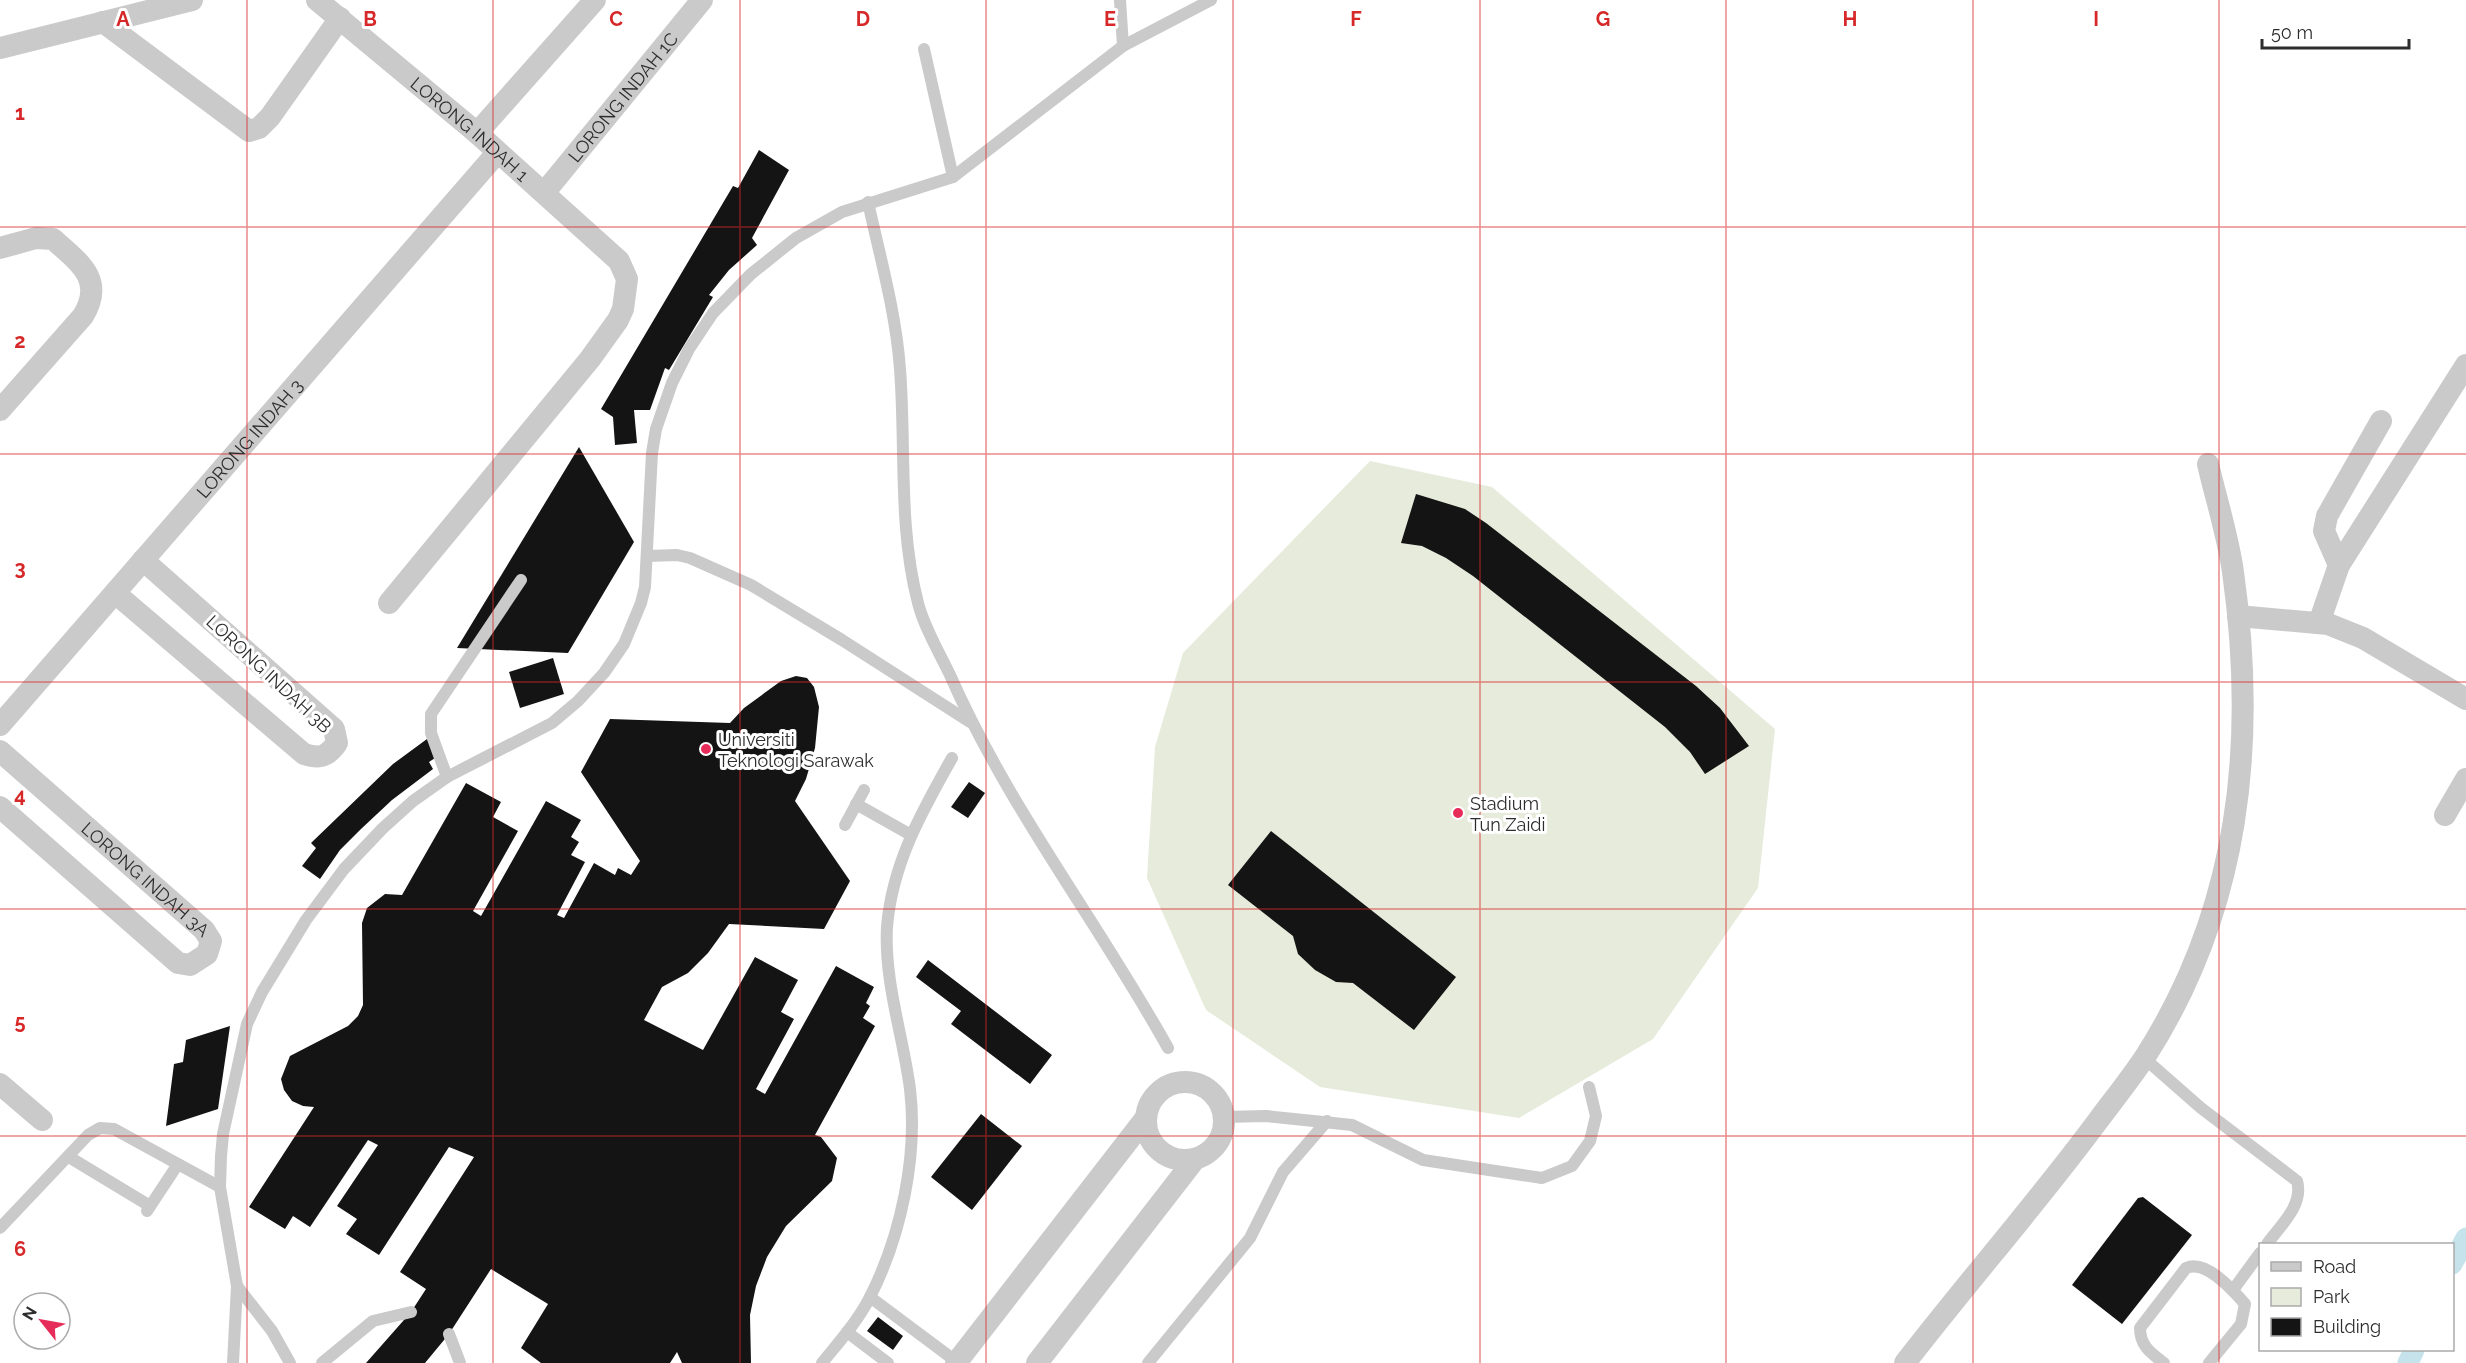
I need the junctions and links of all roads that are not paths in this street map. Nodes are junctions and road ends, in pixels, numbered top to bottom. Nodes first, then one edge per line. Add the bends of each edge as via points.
1 (192, 0) edge
2 (316, 0) edge
3 (595, 0) edge
4 (702, 0) edge
5 (1120, 0) edge
6 (1210, 0) edge
7 (340, 18) junction
8 (103, 22) junction
9 (1123, 46) junction
10 (0, 48) edge
11 (924, 48) dead end
12 (477, 133) junction
13 (497, 153) junction
14 (953, 177) junction
15 (544, 193) junction
16 (868, 202) junction
17 (0, 248) edge
18 (2466, 365) edge
19 (0, 410) edge
20 (2381, 421) dead end
21 (2208, 464) dead end
22 (647, 556) junction
23 (143, 560) junction
24 (2339, 565) junction
25 (521, 580) dead end
26 (115, 592) junction
27 (389, 603) dead end
28 (2238, 616) junction
29 (2319, 623) junction
30 (2466, 699) edge
31 (971, 723) junction
32 (0, 725) edge
33 (0, 751) edge
34 (952, 758) dead end
35 (447, 777) junction
36 (2466, 779) edge
37 (864, 790) dead end
38 (856, 804) junction
39 (0, 807) edge
40 (2445, 815) dead end
41 (845, 825) dead end
42 (911, 834) junction
43 (1168, 1048) dead end
44 (2144, 1058) junction
45 (0, 1084) edge
46 (1589, 1087) dead end
47 (1224, 1117) junction
48 (1145, 1119) junction
49 (42, 1120) dead end
50 (1327, 1121) junction
51 (69, 1157) junction
52 (1195, 1159) junction
53 (178, 1164) junction
54 (220, 1187) junction
55 (0, 1228) edge
56 (2268, 1243) edge
57 (2259, 1254) edge
58 (237, 1286) junction
59 (2233, 1290) junction
60 (870, 1297) junction
61 (411, 1312) dead end
62 (847, 1332) junction
63 (449, 1334) dead end
64 (1914, 1360) edge
65 (233, 1363) edge
66 (290, 1363) edge
67 (322, 1363) edge
68 (460, 1363) edge
69 (822, 1363) edge
70 (888, 1363) edge
71 (957, 1363) edge
72 (1037, 1363) edge
73 (1148, 1363) edge
74 (2164, 1363) edge
75 (2209, 1363) edge

1 - 8 street
2 - 7 street, LORONG INDAH 1
3 - 12 street
4 - 15 street, LORONG INDAH 1C
5 - 9 lane
6 - 9 lane
7 - 8 street via 270,117 259,128 249,131
7 - 12 street, LORONG INDAH 1
8 - 10 street
9 - 14 lane
11 - 14 lane
12 - 13 street, LORONG INDAH 1
13 - 15 street, LORONG INDAH 1
13 - 23 street, LORONG INDAH 3
14 - 16 lane
15 - 27 street, LORONG INDAH 1 via 619,261 627,279 618,320
16 - 22 lane via 822,221 780,249 713,313 689,349 656,429
16 - 31 lane via 897,331 905,525 918,604
17 - 19 street via 36,238 53,239 88,274 93,287 91,303 83,316
18 - 24 street
20 - 24 street via 2327,516 2324,531
21 - 28 street via 2233,569
22 - 31 lane via 690,558 751,585
22 - 35 lane via 642,603 624,644 604,673 552,723
23 - 26 street, LORONG INDAH 3
23 - 26 street, LORONG INDAH 3B via 334,729 336,743 329,754 318,758 304,754
24 - 29 street
25 - 35 lane via 432,714 431,733
26 - 32 street, LORONG INDAH 3
28 - 29 street
28 - 44 street via 2244,705 2234,828 2223,882 2180,996
29 - 30 street via 2363,638
31 - 43 lane
33 - 39 street, LORONG INDAH 3A via 204,930 211,941 207,954 190,965 173,960
34 - 42 lane
35 - 54 lane via 413,801 344,869 306,920 262,992 247,1024 222,1134
36 - 40 street
37 - 38 lane
38 - 41 lane
38 - 42 lane
42 - 60 lane via 889,916 887,969 910,1089 914,1141 892,1240
44 - 56 lane via 2201,1108 2297,1181 2297,1203
44 - 64 street
45 - 49 street
46 - 50 lane via 1596,1116 1590,1141 1572,1166 1542,1178 1423,1160 1352,1125
47 - 48 street via 1209,1090 1190,1082 1177,1083 1155,1095
47 - 50 lane
47 - 52 street via 1213,1148
48 - 52 street via 1151,1143 1160,1152 1170,1158
48 - 71 street
50 - 73 lane via 1283,1172 1250,1238
51 - 53 lane via 100,1128 114,1129
51 - 53 lane via 149,1209
51 - 55 lane
52 - 72 street
53 - 54 lane
54 - 58 lane
57 - 59 lane
58 - 65 lane
58 - 66 lane via 272,1331
59 - 74 lane via 2203,1267 2186,1268 2140,1328 2144,1347
59 - 75 lane via 2245,1304 2241,1324
60 - 62 lane
60 - 71 lane
61 - 67 lane via 373,1321
62 - 69 lane
62 - 70 lane
63 - 68 lane

